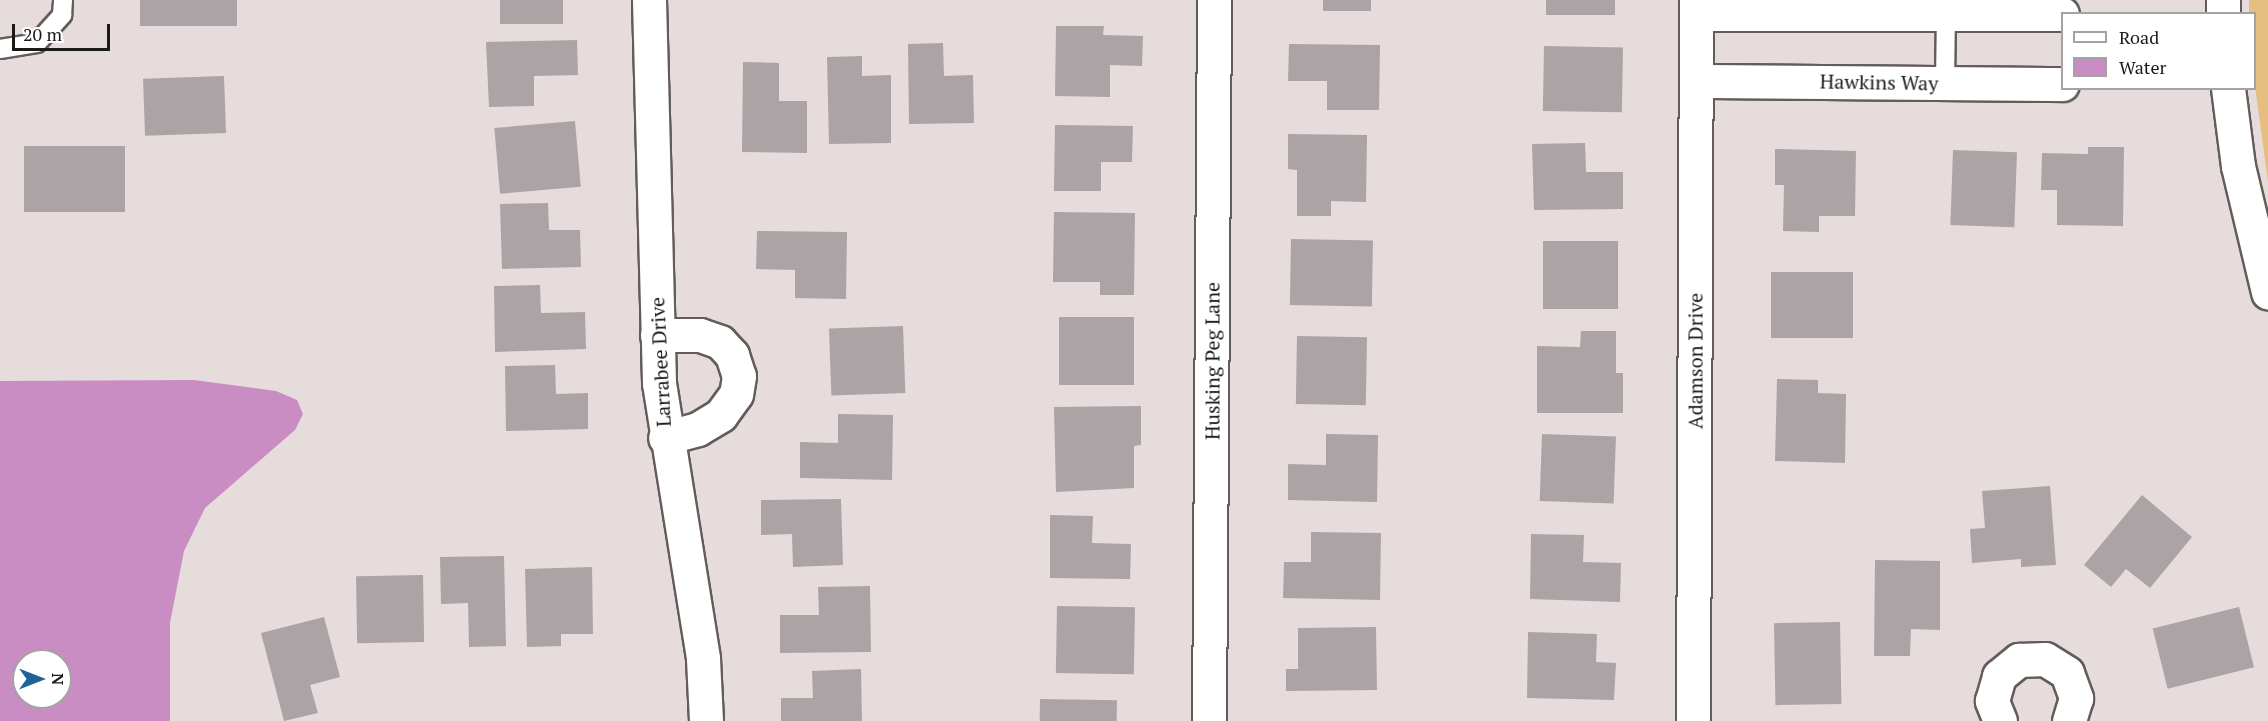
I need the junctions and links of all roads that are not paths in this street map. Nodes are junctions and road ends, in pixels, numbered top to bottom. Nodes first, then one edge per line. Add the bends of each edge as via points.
1 (63, 0) edge
2 (649, 0) edge
3 (1214, 0) edge
4 (1696, 7) edge
5 (1946, 14) junction
6 (2061, 14) edge
7 (0, 49) edge
8 (1696, 81) junction
9 (1945, 83) junction
10 (2061, 84) edge
11 (2228, 90) edge
12 (2268, 292) edge
13 (657, 335) junction
14 (664, 438) junction
15 (706, 721) edge
16 (1209, 721) edge
17 (1693, 721) edge
18 (2000, 721) edge
19 (2069, 721) edge

1 - 7 lane via 63,15 37,43
2 - 13 street, Larrabee Drive
3 - 16 street, Husking Peg Lane
4 - 5 street
4 - 8 street, Adamson Drive
5 - 6 street
5 - 9 lane
8 - 9 street, Hawkins Way
8 - 17 street, Adamson Drive
9 - 10 street, Hawkins Way
11 - 12 street via 2238,166
13 - 14 street, Larrabee Drive
13 - 14 street via 700,335 720,342 732,355 740,376 736,394 721,415 699,429
14 - 15 street, Larrabee Drive via 703,659
18 - 19 street via 1992,701 1999,676 2019,660 2045,659 2067,673 2076,698

